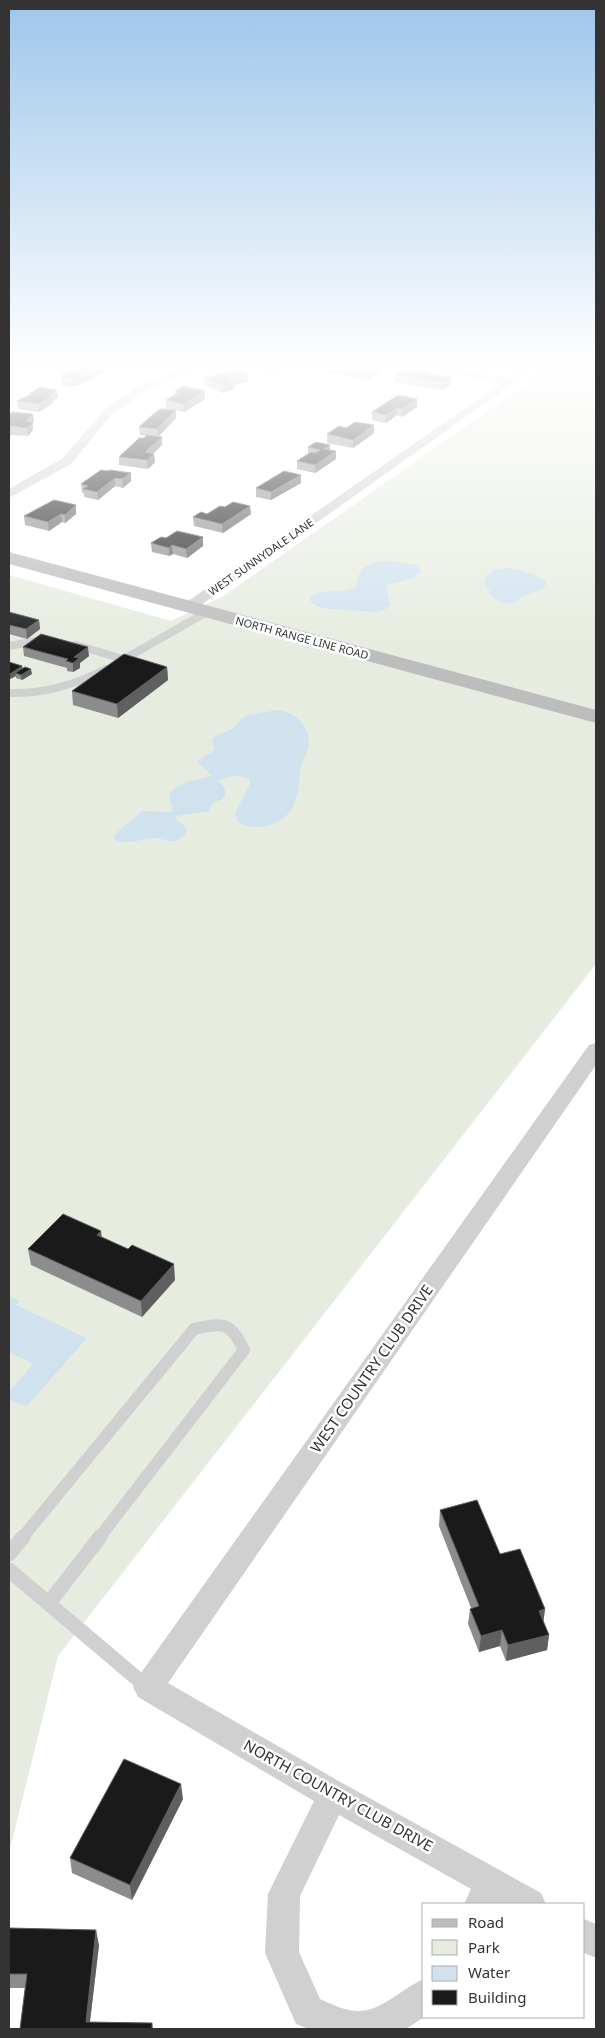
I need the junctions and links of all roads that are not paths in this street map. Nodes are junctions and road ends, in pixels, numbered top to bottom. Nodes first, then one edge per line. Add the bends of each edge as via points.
1 (61, 464) edge
2 (397, 464) edge
3 (9, 494) edge
4 (9, 558) edge
5 (198, 610) junction
6 (50, 640) edge
7 (69, 643) edge
8 (9, 646) edge
9 (123, 659) junction
10 (9, 693) edge
11 (596, 718) edge
12 (596, 1050) edge
13 (9, 1554) edge
14 (9, 1570) edge
15 (49, 1603) junction
16 (148, 1688) junction
17 (333, 1794) junction
18 (486, 1894) edge
19 (526, 1903) edge
20 (585, 1936) edge
21 (596, 1942) edge
22 (422, 1997) edge

1 - 3 street
2 - 5 street, WEST SUNNYDALE LANE
4 - 5 street, NORTH RANGE LINE ROAD
5 - 9 lane
5 - 11 street, NORTH RANGE LINE ROAD
6 - 8 lane
7 - 9 lane
9 - 10 lane via 74,685 38,692
12 - 16 street, WEST COUNTRY CLUB DRIVE
13 - 15 lane via 194,1329 219,1324 236,1333 244,1350
14 - 15 lane
15 - 16 lane
16 - 17 street, NORTH COUNTRY CLUB DRIVE
17 - 18 street, NORTH COUNTRY CLUB DRIVE
17 - 22 street via 284,1894 282,1953 308,2012 351,2028 385,2024
18 - 19 street, NORTH COUNTRY CLUB DRIVE
20 - 21 street

